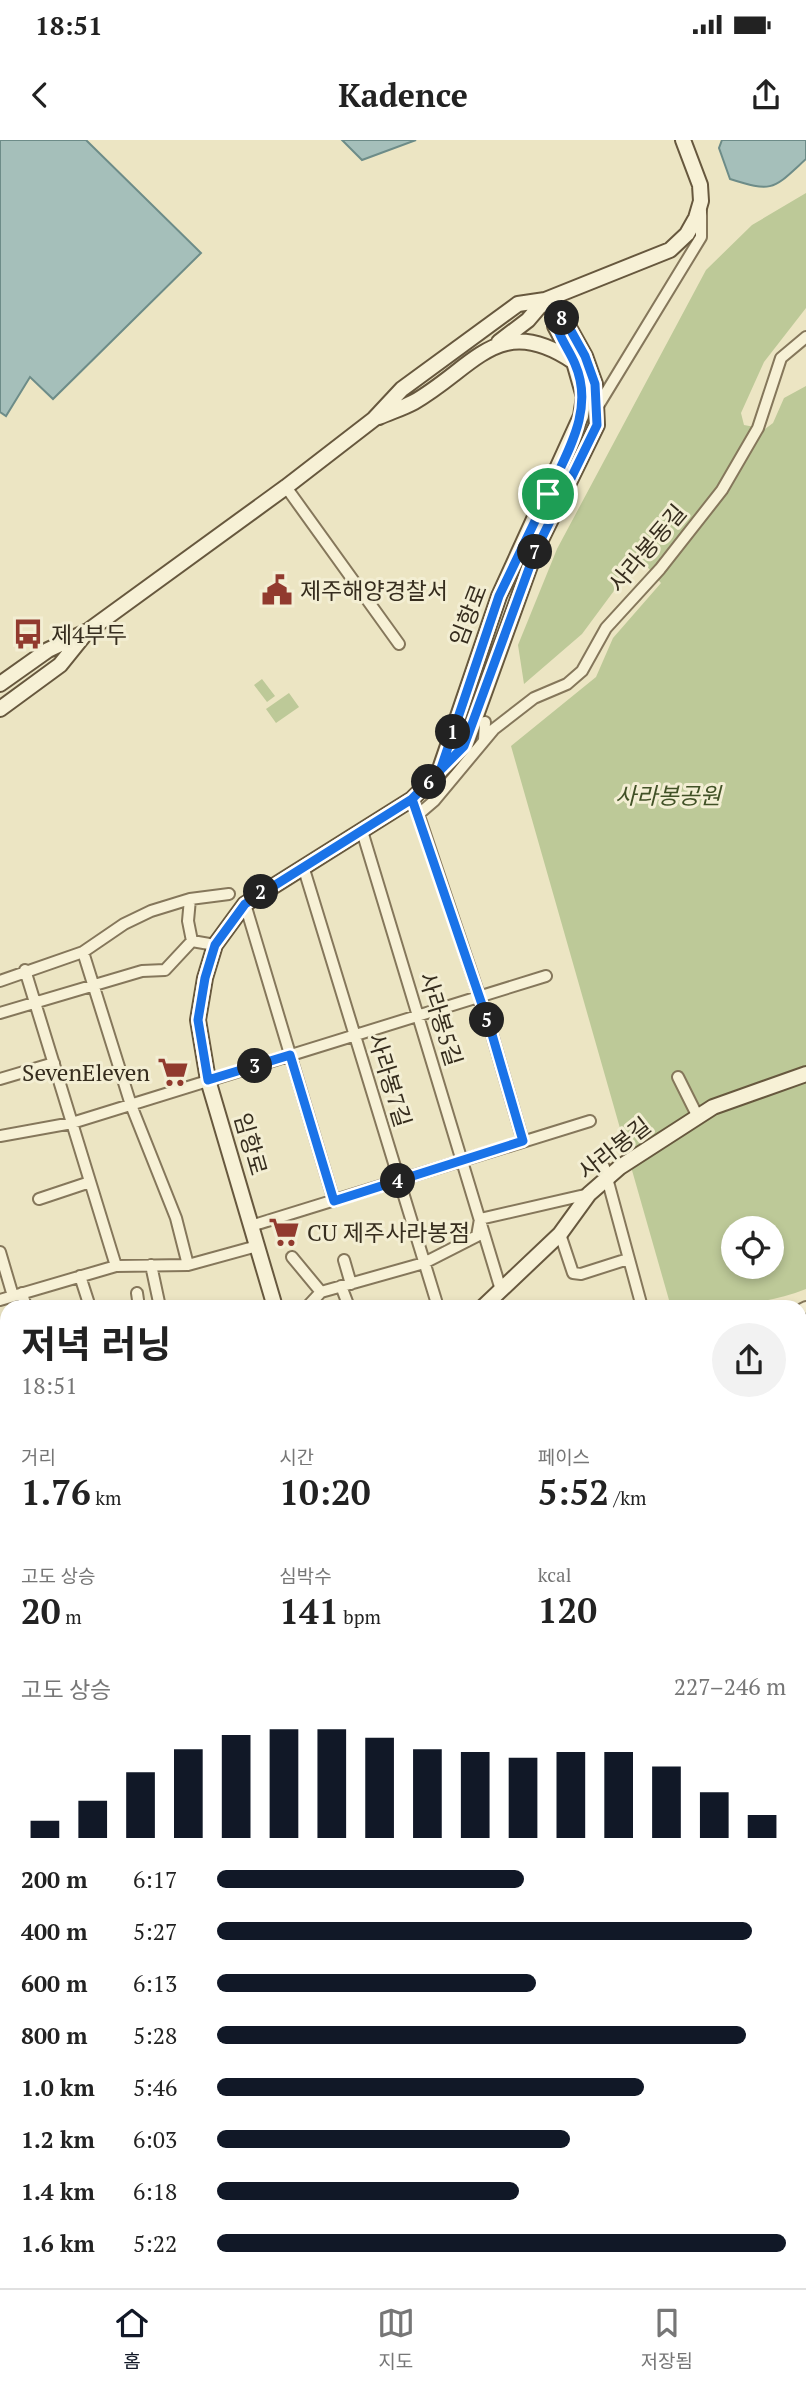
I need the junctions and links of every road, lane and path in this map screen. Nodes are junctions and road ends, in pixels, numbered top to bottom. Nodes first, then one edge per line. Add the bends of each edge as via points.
1 (683, 140) edge
2 (701, 201) junction
3 (545, 300) junction
4 (555, 314) junction
5 (806, 337) edge
6 (489, 349) junction
7 (574, 362) junction
8 (598, 406) junction
9 (374, 419) junction
10 (286, 487) junction
11 (88, 631) junction
12 (399, 644) dead end
13 (0, 684) edge
14 (0, 709) edge
15 (485, 722) dead end
16 (484, 740) junction
17 (440, 771) junction
18 (412, 799) junction
19 (420, 813) junction
20 (362, 831) junction
21 (303, 866) junction
22 (229, 894) dead end
23 (190, 899) junction
24 (245, 904) junction
25 (192, 941) junction
26 (215, 945) junction
27 (83, 952) junction
28 (25, 970) junction
29 (546, 976) dead end
30 (0, 981) edge
31 (94, 986) junction
32 (479, 996) junction
33 (35, 1003) junction
34 (0, 1013) edge
35 (419, 1016) junction
36 (354, 1035) junction
37 (290, 1055) junction
38 (54, 1063) junction
39 (806, 1074) edge
40 (678, 1077) dead end
41 (0, 1079) edge
42 (208, 1080) junction
43 (131, 1105) junction
44 (697, 1115) junction
45 (590, 1121) dead end
46 (72, 1123) junction
47 (0, 1136) edge
48 (523, 1141) junction
49 (462, 1161) junction
50 (606, 1172) junction
51 (399, 1181) junction
52 (90, 1182) junction
53 (589, 1194) junction
54 (39, 1199) dead end
55 (334, 1201) junction
56 (480, 1219) junction
57 (251, 1226) junction
58 (560, 1234) junction
59 (257, 1246) junction
60 (0, 1252) edge
61 (292, 1257) dead end
62 (628, 1259) junction
63 (344, 1260) dead end
64 (424, 1263) junction
65 (151, 1265) junction
66 (188, 1265) junction
67 (116, 1266) junction
68 (80, 1276) junction
69 (346, 1285) junction
70 (501, 1290) junction
71 (321, 1292) junction
72 (137, 1293) dead end
73 (8, 1296) edge
74 (88, 1300) edge
75 (138, 1300) edge
76 (158, 1300) edge
77 (273, 1300) edge
78 (314, 1300) edge
79 (348, 1300) edge
80 (436, 1300) edge
81 (490, 1300) edge
82 (640, 1300) edge

1 - 2 main road via 700,185
2 - 3 main road via 687,234 670,250
2 - 8 street via 701,237
3 - 4 main road, 임항로
3 - 6 main road via 528,320
3 - 9 main road via 518,304 402,389
4 - 7 main road, 임항로 via 555,326
4 - 8 main road, 임항로 via 565,320 585,356
5 - 16 street, 사라봉동길 via 781,358 758,428 722,490 606,628 582,671 567,684 534,698
6 - 7 main road via 533,341
6 - 9 main road via 414,402
7 - 17 main road, 임항로 via 584,397 581,416 499,596
8 - 17 main road, 임항로 via 597,425 587,451 535,552 464,746
9 - 10 main road
10 - 11 main road
10 - 12 street
11 - 13 main road via 48,650
11 - 14 main road via 60,665
15 - 16 street
16 - 19 street, 사라봉동길
17 - 18 main road, 임항로
18 - 19 street
18 - 20 main road, 임항로
19 - 32 street
20 - 21 main road, 임항로
20 - 35 street, 사라봉5길
21 - 24 main road, 임항로
21 - 36 street, 사라봉7길
22 - 23 street
23 - 25 street
23 - 27 street via 124,924
24 - 26 main road, 임항로
24 - 37 street
25 - 26 street
25 - 31 street via 165,970 142,971
26 - 42 main road, 임항로 via 198,1020
27 - 28 street
27 - 31 street
28 - 30 street
28 - 33 street
29 - 32 street
31 - 33 street
31 - 43 street
32 - 35 street
32 - 48 street
33 - 34 street
33 - 38 street
35 - 36 street
35 - 49 street, 사라봉5길
36 - 37 street
36 - 51 street, 사라봉7길
37 - 42 street
37 - 55 street
38 - 41 street
38 - 46 street
39 - 44 main road, 사라봉길 via 731,1098
40 - 44 street
42 - 43 street
42 - 57 main road, 임항로
43 - 46 street
43 - 66 street via 176,1218
44 - 50 main road, 사라봉길
45 - 48 street
46 - 47 street
46 - 52 street
48 - 49 street
49 - 51 street
49 - 56 street, 사라봉5길
50 - 53 main road, 사라봉길
50 - 62 street
51 - 55 street
51 - 64 street, 사라봉7길
52 - 54 street
52 - 67 street
53 - 56 street
53 - 58 main road, 사라봉길
55 - 57 street
56 - 64 street via 477,1236
56 - 70 street, 사라봉5길
57 - 59 main road, 임항로
58 - 62 street via 573,1273
58 - 70 main road, 사라봉길
59 - 66 street
59 - 77 main road, 임항로
60 - 73 street
61 - 71 street
62 - 82 street
63 - 69 street
64 - 69 street
64 - 80 street, 사라봉7길
65 - 66 street
65 - 67 street
65 - 76 street
67 - 68 street
68 - 73 street
68 - 74 street
69 - 71 street
69 - 79 street
70 - 81 main road, 사라봉길
71 - 78 street
72 - 75 street

